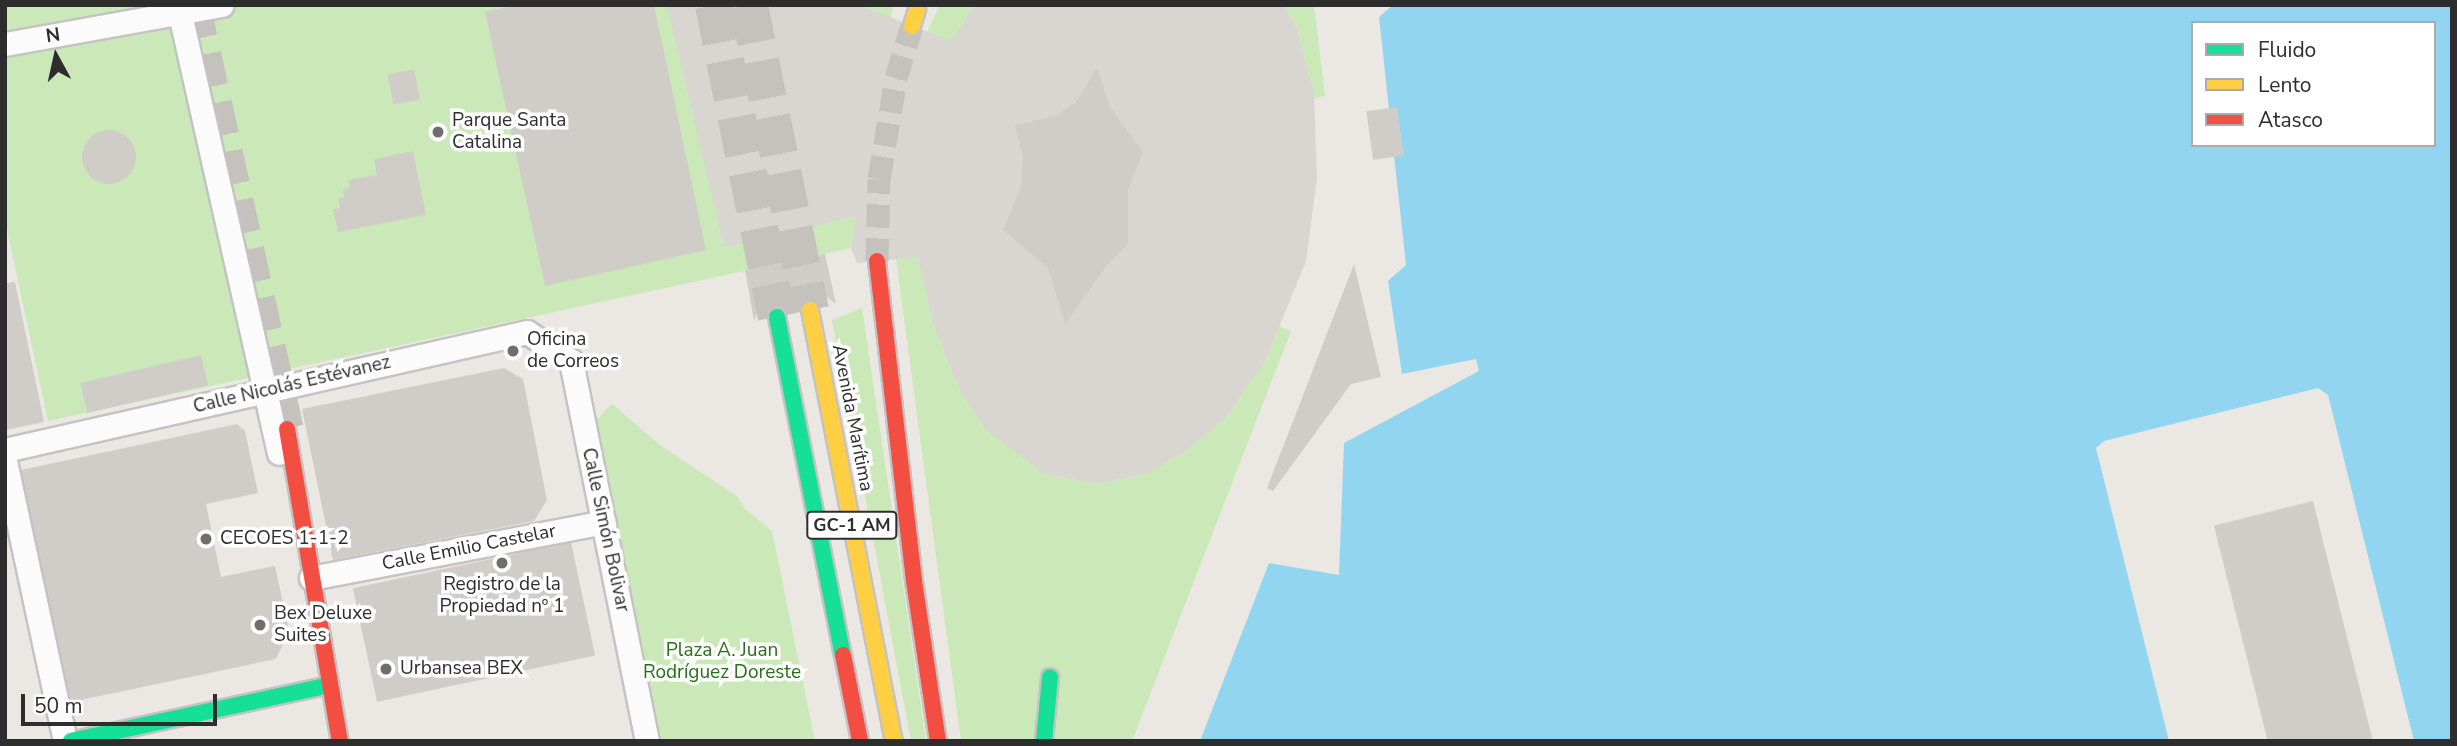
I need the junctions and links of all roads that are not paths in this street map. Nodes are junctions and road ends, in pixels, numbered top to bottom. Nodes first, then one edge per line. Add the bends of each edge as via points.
1 (222, 5) edge
2 (179, 9) edge
3 (5, 44) edge
4 (877, 261) tunnel mouth
5 (810, 310) tunnel mouth
6 (777, 317) tunnel mouth
7 (571, 361) joint
8 (263, 392) junction
9 (287, 429) tunnel mouth
10 (5, 450) edge
11 (5, 461) edge
12 (604, 522) junction
13 (317, 572) junction
14 (1051, 677) dead end
15 (330, 685) junction
16 (65, 741) edge
17 (71, 741) edge
18 (340, 741) edge
19 (647, 741) edge
20 (860, 741) edge
21 (894, 741) edge
22 (939, 741) edge
23 (1044, 741) edge

1 - 2 street
2 - 3 street
2 - 8 street
4 - 22 main road via 914,581
5 - 21 main road, Avenida Marítima / GC-1 AM
6 - 20 main road, GC-1 AM
7 - 8 street, Calle Nicolás Estévanez via 527,332
7 - 12 street, Calle Simón Bolivar
8 - 10 street, Calle Nicolás Estévanez
8 - 13 street
9 - 13 main road
11 - 16 street
12 - 13 street, Calle Emilio Castelar
12 - 19 street, Calle Simón Bolivar
13 - 15 main road
14 - 23 main road
15 - 17 main road
15 - 18 main road

